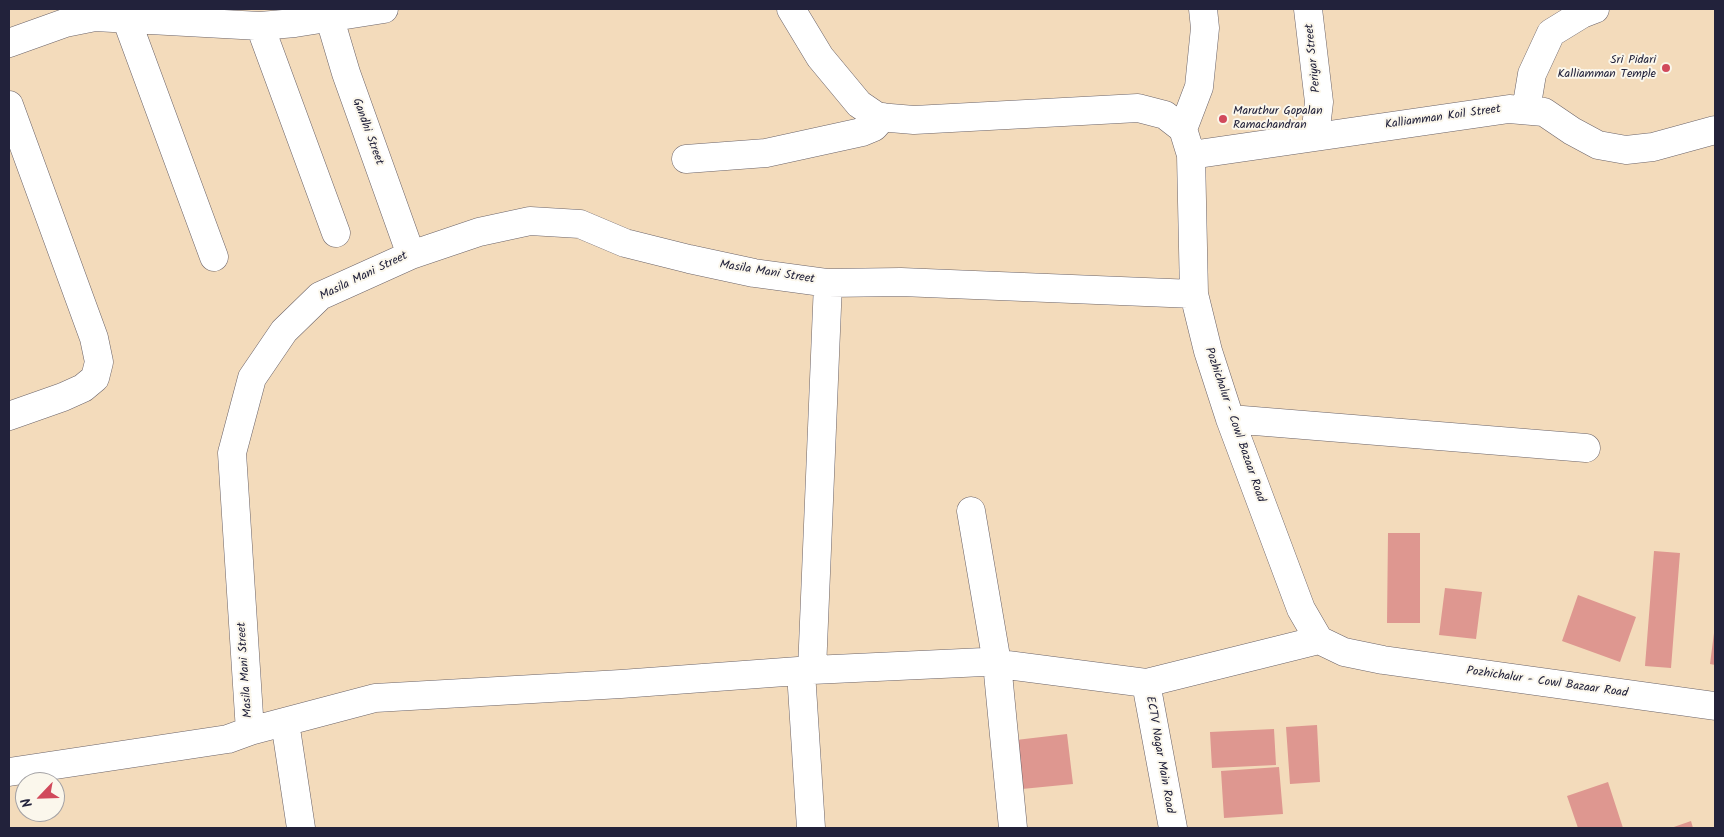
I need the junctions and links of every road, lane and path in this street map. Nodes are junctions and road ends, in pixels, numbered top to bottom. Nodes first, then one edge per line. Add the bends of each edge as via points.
1 (384, 9) edge
2 (791, 9) edge
3 (1203, 9) edge
4 (1308, 9) edge
5 (1596, 9) edge
6 (328, 13) edge
7 (126, 18) junction
8 (260, 26) junction
9 (9, 43) edge
10 (9, 105) edge
11 (1526, 110) junction
12 (883, 117) junction
13 (1183, 129) junction
14 (1715, 130) edge
15 (1315, 136) junction
16 (1191, 155) junction
17 (686, 159) dead end
18 (336, 233) dead end
19 (411, 255) junction
20 (214, 257) dead end
21 (828, 283) junction
22 (1194, 294) junction
23 (9, 416) edge
24 (1230, 419) junction
25 (1586, 448) dead end
26 (971, 511) dead end
27 (1318, 640) junction
28 (997, 663) junction
29 (806, 671) junction
30 (1146, 683) junction
31 (1715, 706) edge
32 (285, 722) junction
33 (250, 731) junction
34 (9, 772) edge
35 (301, 828) edge
36 (810, 828) edge
37 (1013, 828) edge
38 (1172, 828) edge

1 - 6 street
2 - 12 street via 820,57 859,104
3 - 13 street via 1199,87
4 - 15 street, Periyar Street via 1319,102
5 - 11 street via 1551,33 1532,74
6 - 8 street via 295,23
6 - 19 street, Gandhi Street
7 - 8 street
7 - 9 street via 95,17 65,23
7 - 20 street
8 - 18 street
10 - 23 street via 94,338 99,362 95,378 83,388
11 - 14 street, Kalliamman Koil Street via 1544,112 1598,145 1626,150 1653,147
11 - 15 street, Kalliamman Koil Street via 1509,108
12 - 13 street via 914,120 1138,108 1165,115
12 - 17 street via 874,127 862,132 766,153
13 - 16 street, Pozhichalur - Cowl Bazaar Road
15 - 16 street, Kalliamman Koil Street
16 - 22 street, Pozhichalur - Cowl Bazaar Road
19 - 21 street, Masila Mani Street via 479,232 530,221 580,224 625,243 689,259 754,273
19 - 33 street, Masila Mani Street via 320,296 284,331 252,378 232,453
21 - 22 street, Masila Mani Street via 901,282
21 - 29 street
22 - 24 street, Pozhichalur - Cowl Bazaar Road
24 - 25 street
24 - 27 street, Pozhichalur - Cowl Bazaar Road via 1301,609
26 - 28 street
27 - 30 street
27 - 31 street, Pozhichalur - Cowl Bazaar Road via 1344,652 1383,660
28 - 29 street
28 - 30 street
28 - 37 street
29 - 32 street via 375,698
29 - 36 street
30 - 38 street, ECTV Nagar Main Road
32 - 33 street
32 - 35 street
33 - 34 street via 228,739

